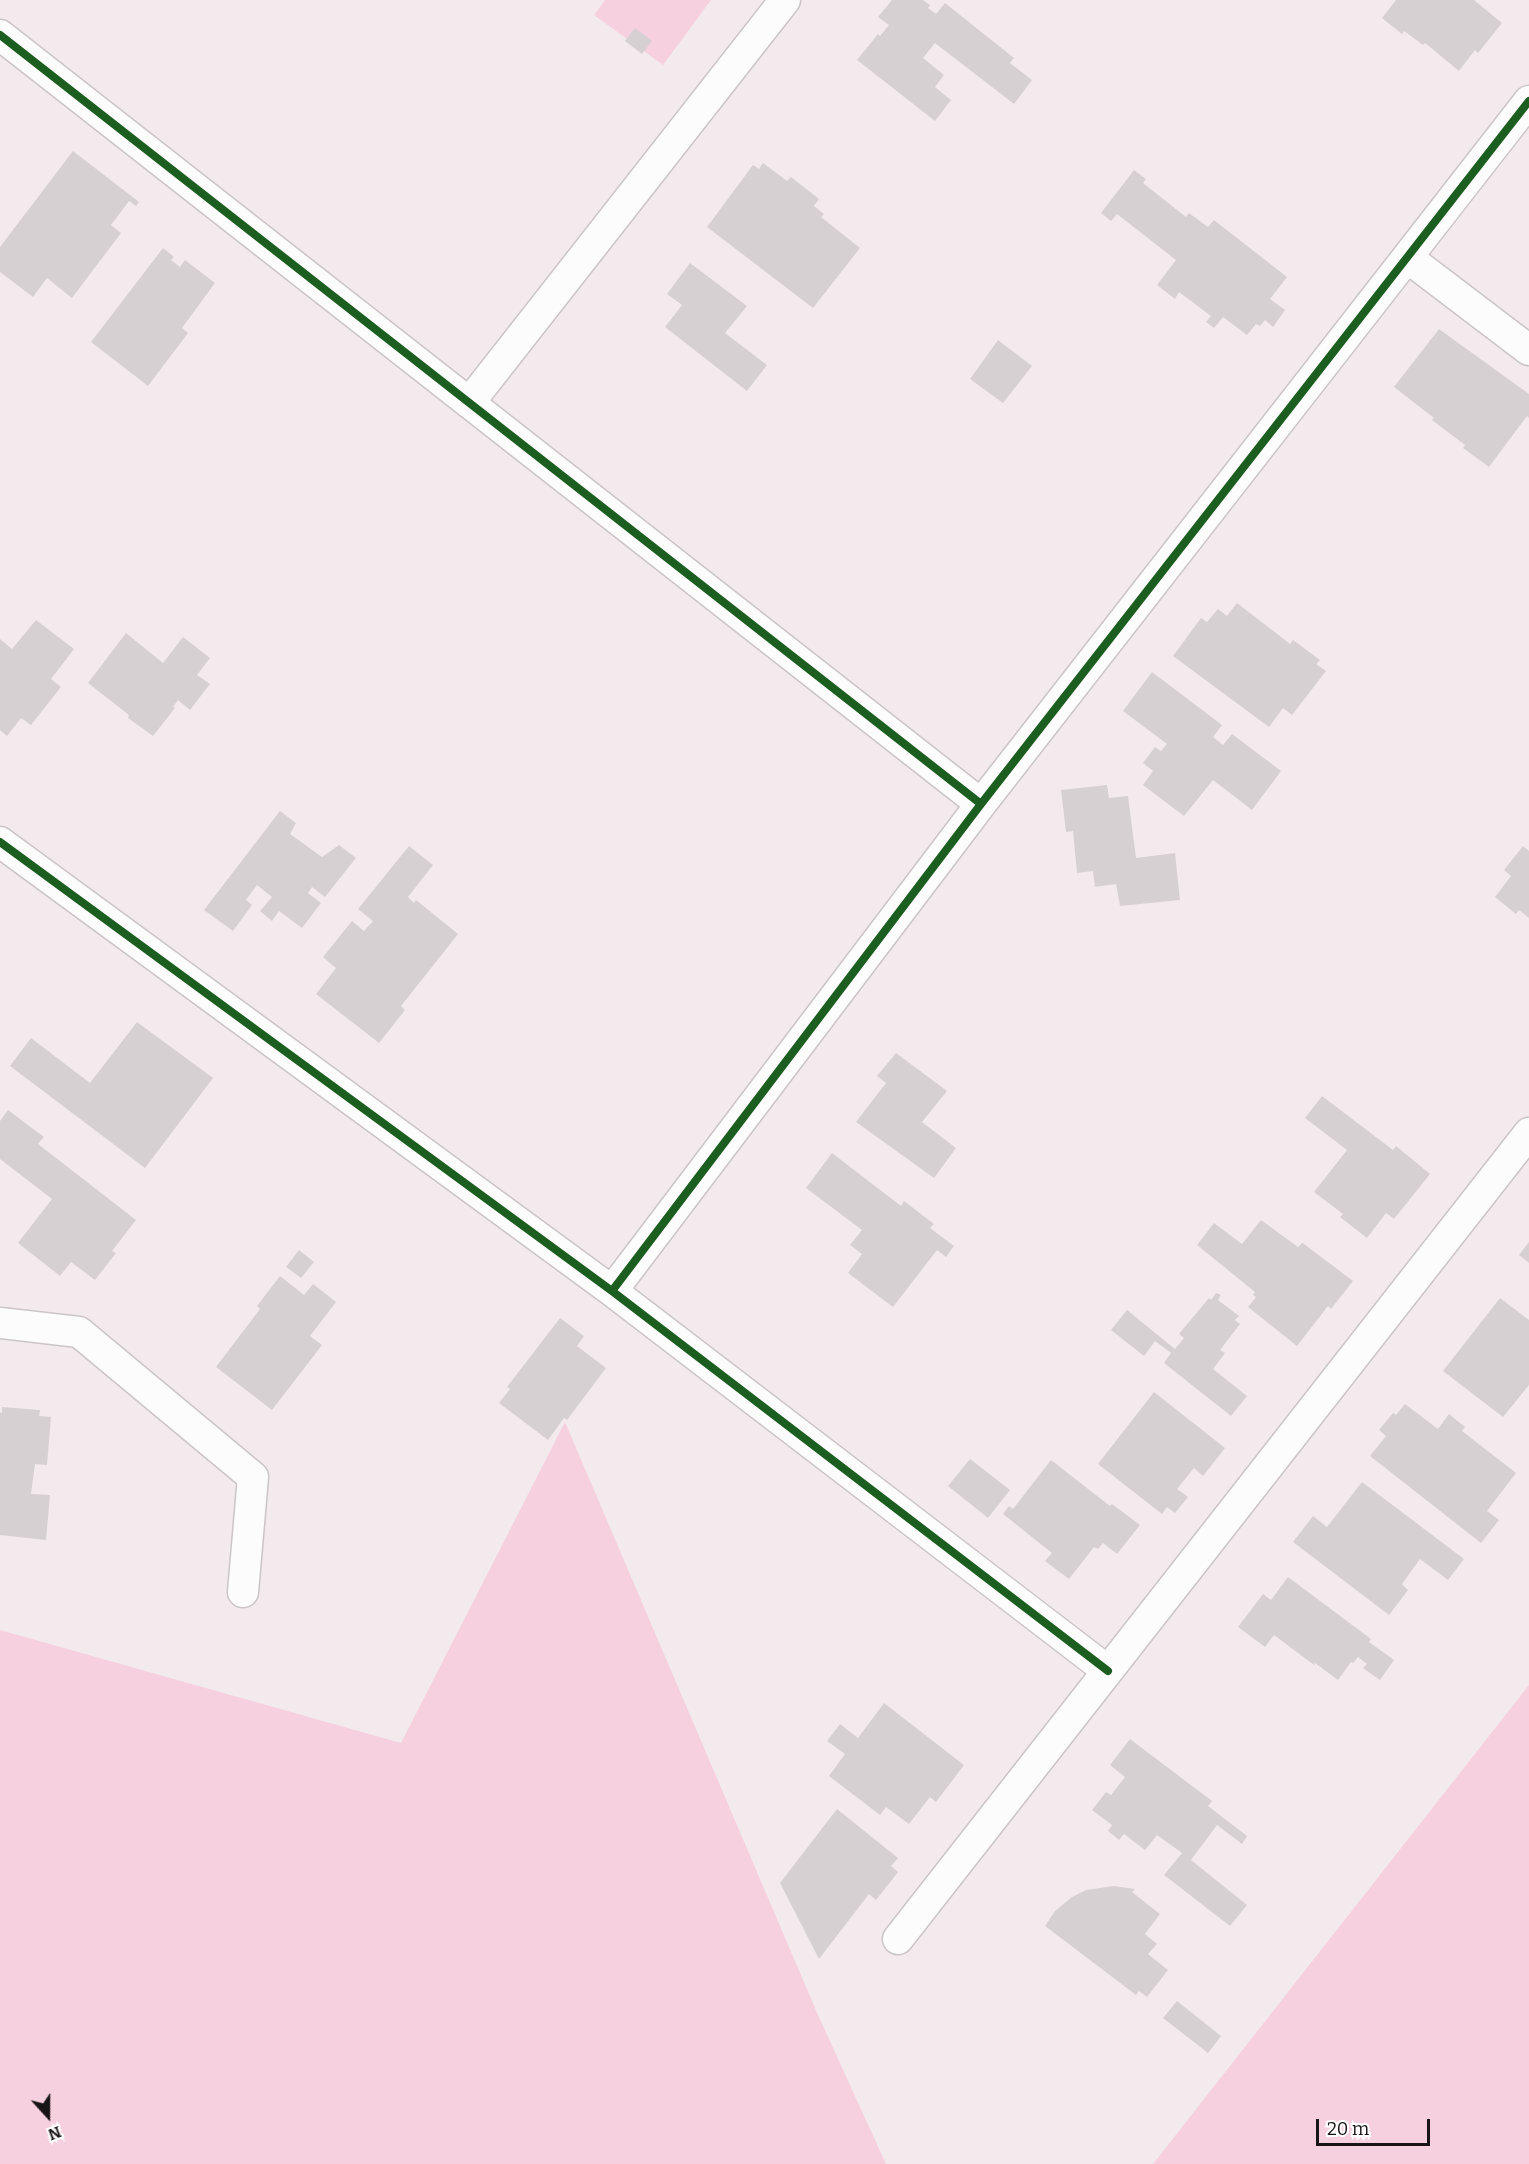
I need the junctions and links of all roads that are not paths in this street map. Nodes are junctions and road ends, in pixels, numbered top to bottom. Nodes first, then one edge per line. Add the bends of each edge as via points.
1 (785, 0) edge
2 (0, 35) edge
3 (1529, 101) edge
4 (1408, 258) junction
5 (1529, 350) edge
6 (469, 403) junction
7 (981, 804) junction
8 (0, 842) edge
9 (1529, 1132) edge
10 (612, 1291) junction
11 (0, 1323) edge
12 (243, 1592) dead end
13 (1107, 1671) junction
14 (898, 1939) dead end

1 - 6 street
2 - 6 street
3 - 4 street
4 - 5 street
4 - 7 street
6 - 7 street
7 - 10 street
8 - 10 street
9 - 13 street
10 - 13 street
11 - 12 street via 79,1332 253,1477
13 - 14 street

